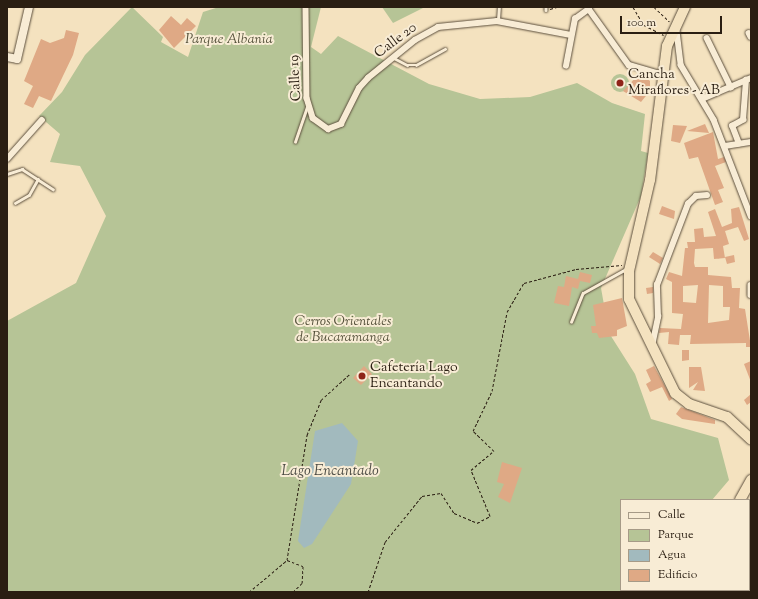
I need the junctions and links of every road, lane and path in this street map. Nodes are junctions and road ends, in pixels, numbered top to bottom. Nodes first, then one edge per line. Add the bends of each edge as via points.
1 (29, 7) edge
2 (306, 7) edge
3 (499, 7) edge
4 (632, 7) edge
5 (654, 7) edge
6 (684, 7) edge
7 (591, 8) edge
8 (498, 21) junction
9 (676, 22) junction
10 (571, 35) junction
11 (669, 37) junction
12 (707, 38) dead end
13 (445, 49) dead end
14 (7, 57) edge
15 (393, 58) junction
16 (566, 66) dead end
17 (663, 75) junction
18 (749, 79) edge
19 (731, 87) junction
20 (702, 99) junction
21 (308, 104) junction
22 (42, 120) dead end
23 (338, 127) joint
24 (295, 142) dead end
25 (751, 142) edge
26 (739, 144) junction
27 (725, 146) junction
28 (7, 159) edge
29 (7, 174) edge
30 (38, 179) junction
31 (54, 189) dead end
32 (707, 195) dead end
33 (15, 203) dead end
34 (751, 216) edge
35 (630, 266) junction
36 (751, 286) edge
37 (751, 295) edge
38 (571, 322) dead end
39 (652, 347) junction
40 (351, 373) dead end
41 (751, 439) edge
42 (751, 480) edge
43 (741, 499) edge
44 (287, 560) junction
45 (249, 592) edge
46 (293, 592) edge
47 (368, 592) edge

1 - 14 street via 17,59
2 - 21 street, Calle 19
3 - 8 lane
4 - 11 path via 644,25
5 - 9 path
6 - 9 highway
7 - 10 street via 575,20
7 - 17 street via 619,56 649,75
8 - 10 street, Calle 20
8 - 15 street, Calle 20 via 449,24 427,32
9 - 11 highway
9 - 20 street via 678,57
10 - 16 street
11 - 17 highway
12 - 19 street
13 - 15 lane via 416,65 407,65
15 - 23 street, Calle 20 via 358,88
17 - 35 highway via 650,180
18 - 19 street
18 - 26 street via 743,120 732,126
19 - 20 street
20 - 27 street
21 - 23 street, Calle 19 via 313,118 320,126 328,130
21 - 24 lane
22 - 28 street
25 - 26 street
26 - 27 street
27 - 34 street
29 - 30 lane via 22,169
30 - 31 lane
30 - 33 lane via 29,195
32 - 39 street via 696,196 688,204 657,285 658,317
35 - 38 lane via 583,293
35 - 39 highway via 627,285 632,309
35 - 47 path via 576,269 524,282 507,312 492,391 473,431 494,451 471,470 490,516 477,523 454,513 442,494 422,496 385,542
36 - 37 street
39 - 41 highway via 680,398 693,406 727,417
40 - 44 path via 321,400 307,435
42 - 43 highway
44 - 45 path
44 - 46 path via 303,566 302,583

